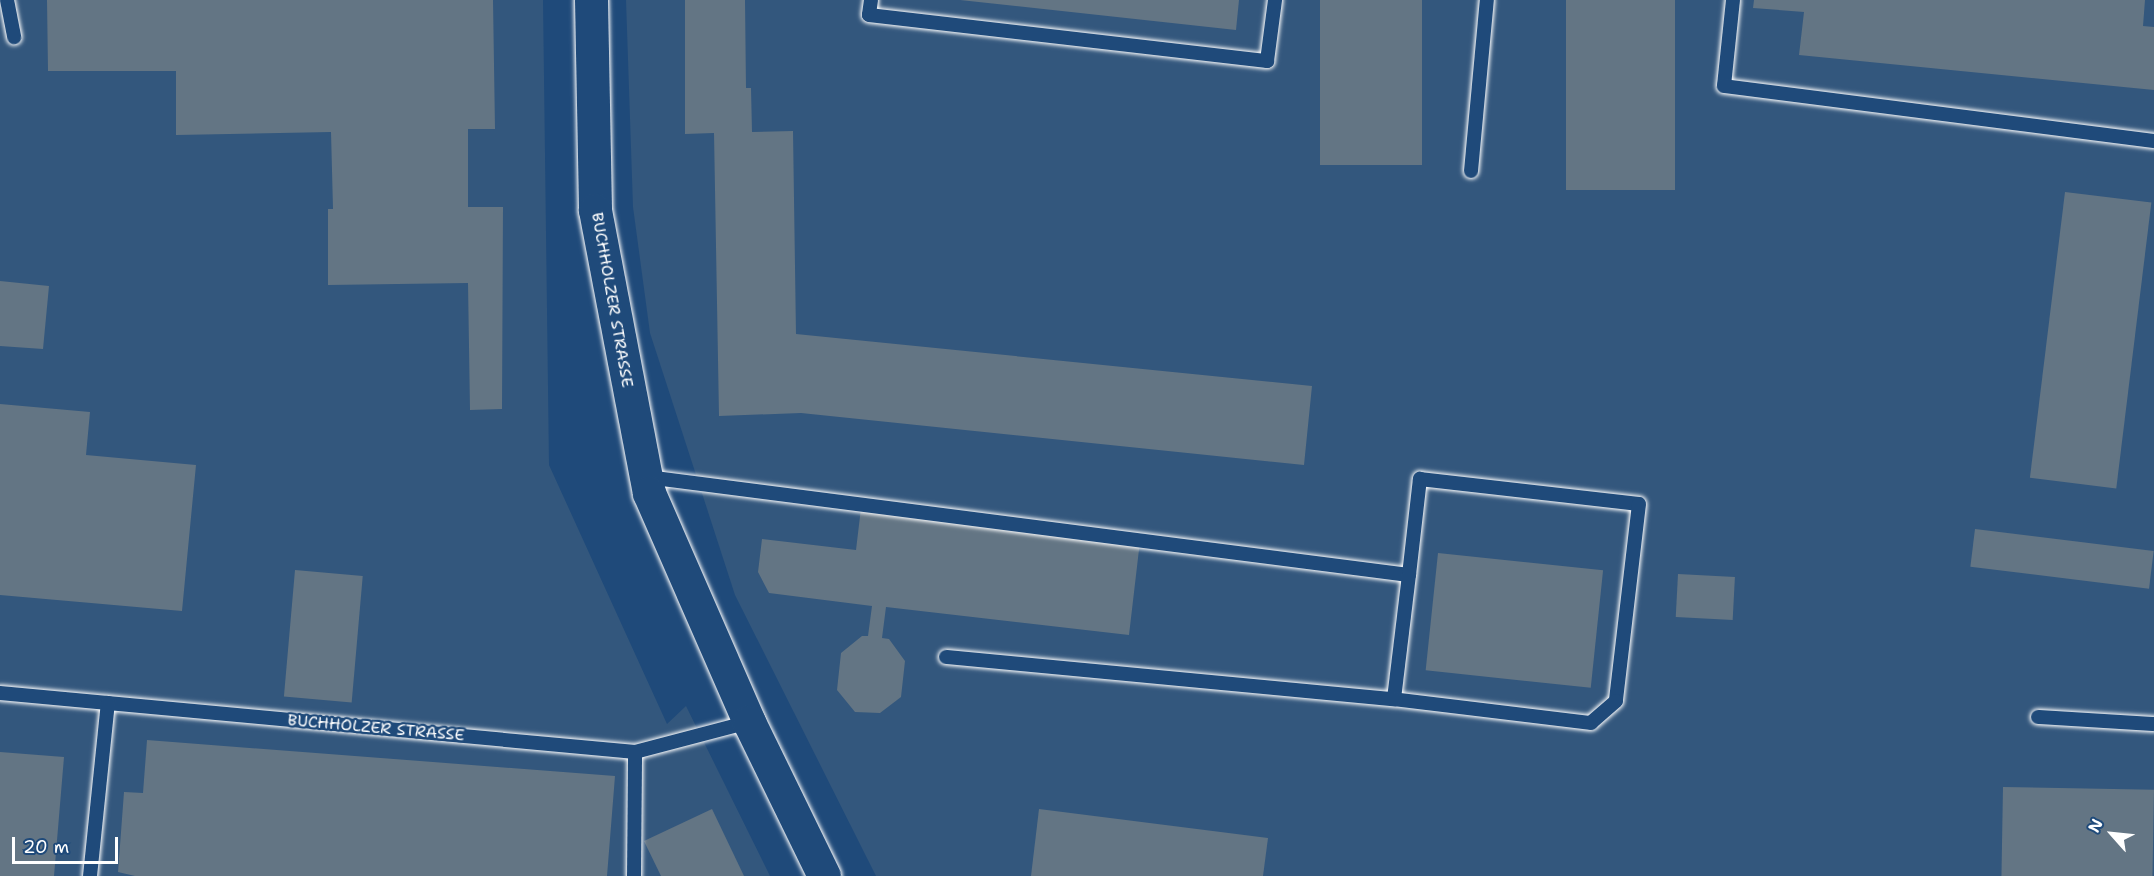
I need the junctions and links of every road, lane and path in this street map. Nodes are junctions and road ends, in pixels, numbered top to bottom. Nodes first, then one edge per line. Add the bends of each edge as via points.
1 (7, 0) edge
2 (591, 0) edge
3 (871, 0) edge
4 (1275, 0) edge
5 (1487, 0) edge
6 (1733, 0) edge
7 (14, 37) dead end
8 (2154, 141) edge
9 (1471, 171) dead end
10 (646, 477) junction
11 (1409, 574) junction
12 (946, 657) dead end
13 (0, 693) edge
14 (1394, 699) junction
15 (108, 703) junction
16 (2038, 717) dead end
17 (749, 722) junction
18 (2154, 724) edge
19 (635, 752) junction
20 (90, 876) edge
21 (634, 876) edge
22 (824, 876) edge

1 - 7 lane
2 - 10 street, BUCHHOLZER STRASSE via 595,210
3 - 4 lane via 869,15 1267,61
5 - 9 lane
6 - 8 lane via 1724,86
10 - 11 lane
10 - 17 street, BUCHHOLZER STRASSE via 649,493
11 - 14 lane
11 - 14 lane via 1420,479 1639,504 1616,701 1591,723
12 - 14 lane
13 - 15 lane, BUCHHOLZER STRASSE
15 - 19 lane, BUCHHOLZER STRASSE
15 - 20 lane
16 - 18 lane
17 - 19 lane, BUCHHOLZER STRASSE
17 - 22 street, BUCHHOLZER STRASSE
19 - 21 lane

